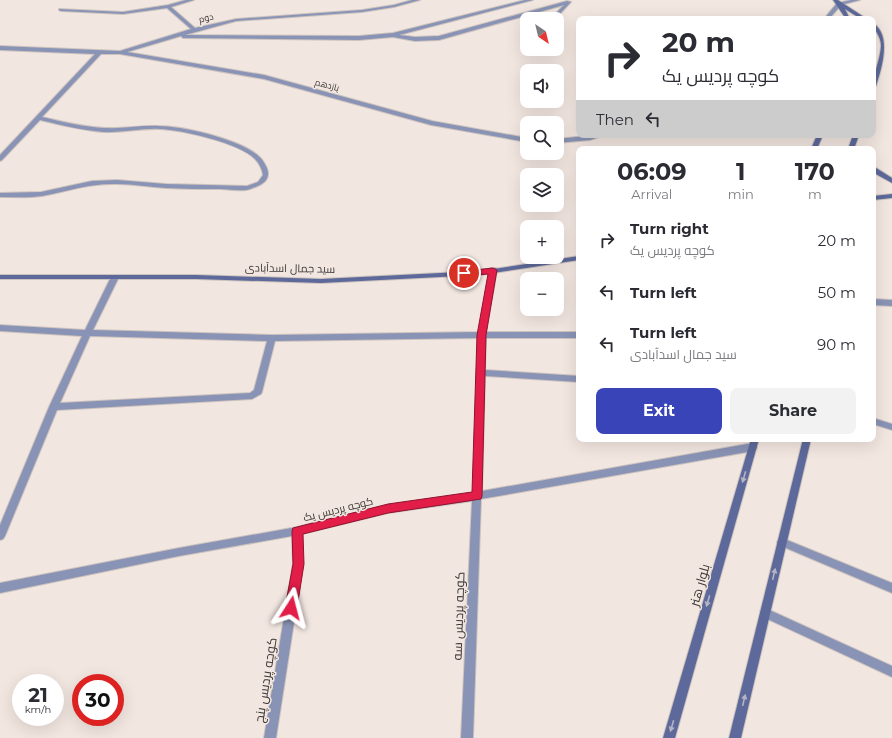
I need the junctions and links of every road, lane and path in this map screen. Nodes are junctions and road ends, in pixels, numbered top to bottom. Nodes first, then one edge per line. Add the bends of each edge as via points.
1 (192, 0) edge
2 (418, 0) edge
3 (531, 0) edge
4 (835, 0) edge
5 (858, 0) edge
6 (570, 1) edge
7 (840, 4) junction
8 (168, 6) junction
9 (61, 10) dead end
10 (559, 12) edge
11 (829, 16) edge
12 (846, 16) edge
13 (860, 16) edge
14 (876, 26) edge
15 (194, 30) junction
16 (393, 35) junction
17 (174, 36) junction
18 (0, 48) edge
19 (100, 52) junction
20 (120, 53) junction
21 (876, 78) edge
22 (39, 118) junction
23 (590, 138) edge
24 (855, 138) edge
25 (520, 139) edge
26 (564, 141) edge
27 (853, 142) junction
28 (852, 146) edge
29 (856, 146) edge
30 (0, 159) edge
31 (876, 172) edge
32 (892, 181) edge
33 (0, 195) edge
34 (892, 196) edge
35 (876, 198) edge
36 (576, 258) edge
37 (493, 270) junction
38 (0, 277) edge
39 (115, 277) junction
40 (876, 302) edge
41 (892, 303) edge
42 (0, 328) edge
43 (86, 333) junction
44 (482, 335) junction
45 (576, 335) edge
46 (272, 338) junction
47 (480, 373) junction
48 (576, 379) edge
49 (53, 407) junction
50 (876, 422) edge
51 (892, 427) edge
52 (806, 442) edge
53 (754, 443) edge
54 (477, 496) junction
55 (297, 531) junction
56 (0, 536) edge
57 (782, 542) junction
58 (0, 588) edge
59 (892, 588) edge
60 (765, 613) junction
61 (892, 672) edge
62 (738, 737) edge
63 (270, 738) edge
64 (467, 738) edge
65 (668, 738) edge

1 - 8 street
2 - 15 street, دوم via 362,11 236,20
3 - 16 street
4 - 7 main road
5 - 7 street
6 - 10 street
6 - 16 street via 439,38 415,40
7 - 11 street
7 - 12 main road
7 - 13 main road
8 - 9 street via 123,13
8 - 15 street
14 - 21 main road via 883,32 887,49
15 - 17 street, دوم
16 - 17 street via 358,38
17 - 20 street, دوم
18 - 19 street, دوم
19 - 20 street, دوم
19 - 22 street
20 - 25 street, یازدهم via 264,77 430,123
22 - 30 street
22 - 33 street via 79,128 168,128 192,133 234,145 256,156 265,168 266,175 260,183 248,188 117,182 92,183 41,194
23 - 26 street
24 - 27 main road
27 - 28 main road
27 - 29 main road
31 - 32 main road
34 - 35 main road
36 - 37 main road, سید جمال اسدآبادی
37 - 39 main road, سید جمال اسدآبادی via 321,281
37 - 44 street, کوچه پردیس سه
38 - 39 main road, سید جمال اسدآبادی
39 - 43 street
40 - 41 street
42 - 43 street
43 - 46 street
43 - 49 street
44 - 45 street
44 - 46 street
44 - 47 street, کوچه پردیس سه
46 - 49 street via 258,392 252,396
47 - 48 street
47 - 54 street, کوچه پردیس سه
49 - 56 street
50 - 51 street
52 - 57 main road
53 - 54 street, کوچه پردیس یک
53 -> 65 main road, بلوار هنر
54 - 55 street, کوچه پردیس یک via 388,509
54 - 64 street, کوچه پردیس سه
55 - 58 street, کوچه پردیس یک
55 - 63 street, کوچه پردیس پنج via 298,564
57 - 59 street
60 -> 57 main road
60 - 61 street
62 -> 60 main road

